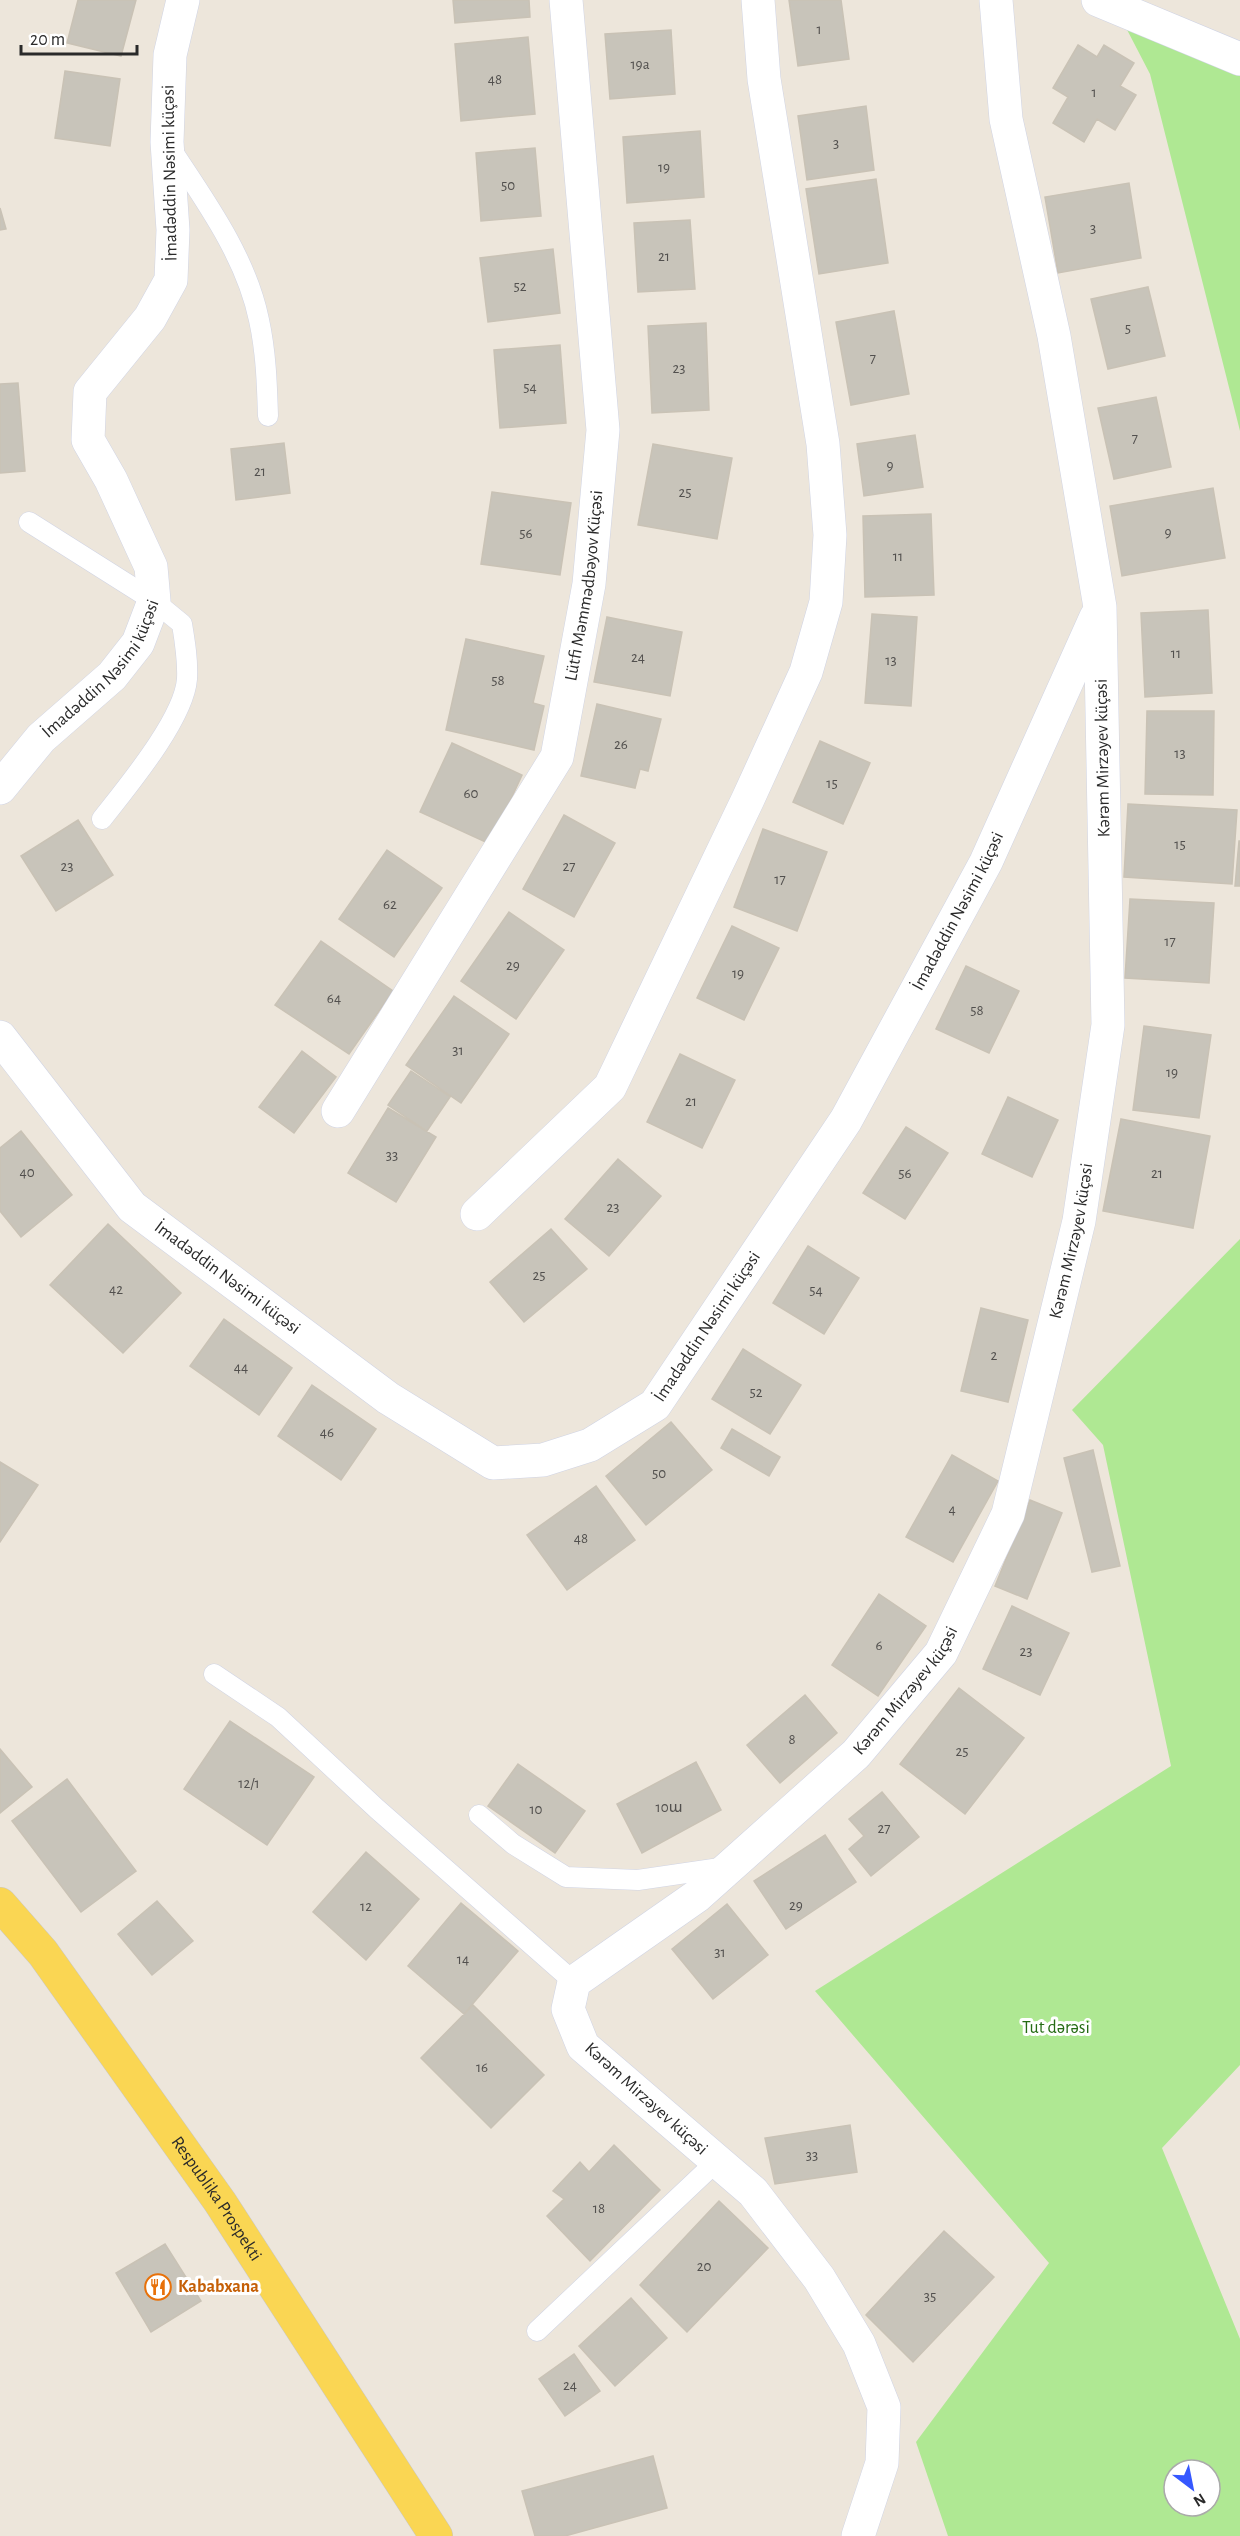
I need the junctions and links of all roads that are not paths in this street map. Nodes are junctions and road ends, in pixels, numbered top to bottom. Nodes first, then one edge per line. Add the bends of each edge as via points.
1 (183, 0) edge
2 (566, 0) edge
3 (758, 0) edge
4 (996, 0) edge
5 (1098, 0) edge
6 (1240, 59) edge
7 (166, 142) junction
8 (268, 416) dead end
9 (29, 522) dead end
10 (154, 602) junction
11 (1100, 607) junction
12 (0, 788) edge
13 (102, 819) dead end
14 (0, 1037) edge
15 (338, 1111) dead end
16 (477, 1214) dead end
17 (214, 1674) dead end
18 (479, 1815) dead end
19 (730, 1866) junction
20 (0, 1904) edge
21 (574, 1982) junction
22 (717, 2161) junction
23 (537, 2331) dead end
24 (436, 2536) edge
25 (858, 2536) edge

1 - 7 street, İmadəddin Nəsimi küçəsi via 170,55
2 - 15 street, Lütfi Məmmədbəyov Küçəsi via 603,430 589,584 557,757
3 - 16 street via 764,80 823,444 830,535 826,602 806,672 610,1087
4 - 11 street, Kərəm Mirzəyev küçəsi via 1006,119 1054,336
5 - 6 street
7 - 8 lane via 210,207 245,274 259,318 266,360
7 - 10 street, İmadəddin Nəsimi küçəsi via 173,230 171,280 150,318 90,392 88,440 151,567
9 - 10 lane
10 - 12 street, İmadəddin Nəsimi küçəsi via 138,643 112,676 41,738
10 - 13 lane via 182,624 187,681 174,719
11 - 14 street, İmadəddin Nəsimi küçəsi via 986,862 846,1120 655,1405 590,1445 543,1460 493,1463 388,1398 132,1207
11 - 19 street, Kərəm Mirzəyev küçəsi via 1108,1025 1079,1221 1008,1514 941,1653 856,1754
17 - 21 lane via 278,1717
18 - 19 lane via 513,1844 566,1876 638,1880
19 - 21 street, Kərəm Mirzəyev küçəsi via 697,1896
20 - 24 main road, Respublika Prospekti via 43,1953 220,2202
21 - 22 street, Kərəm Mirzəyev küçəsi via 568,2009 583,2046
22 - 23 lane
22 - 25 street, Kərəm Mirzəyev küçəsi via 753,2192 819,2278 859,2344 884,2407 882,2463

